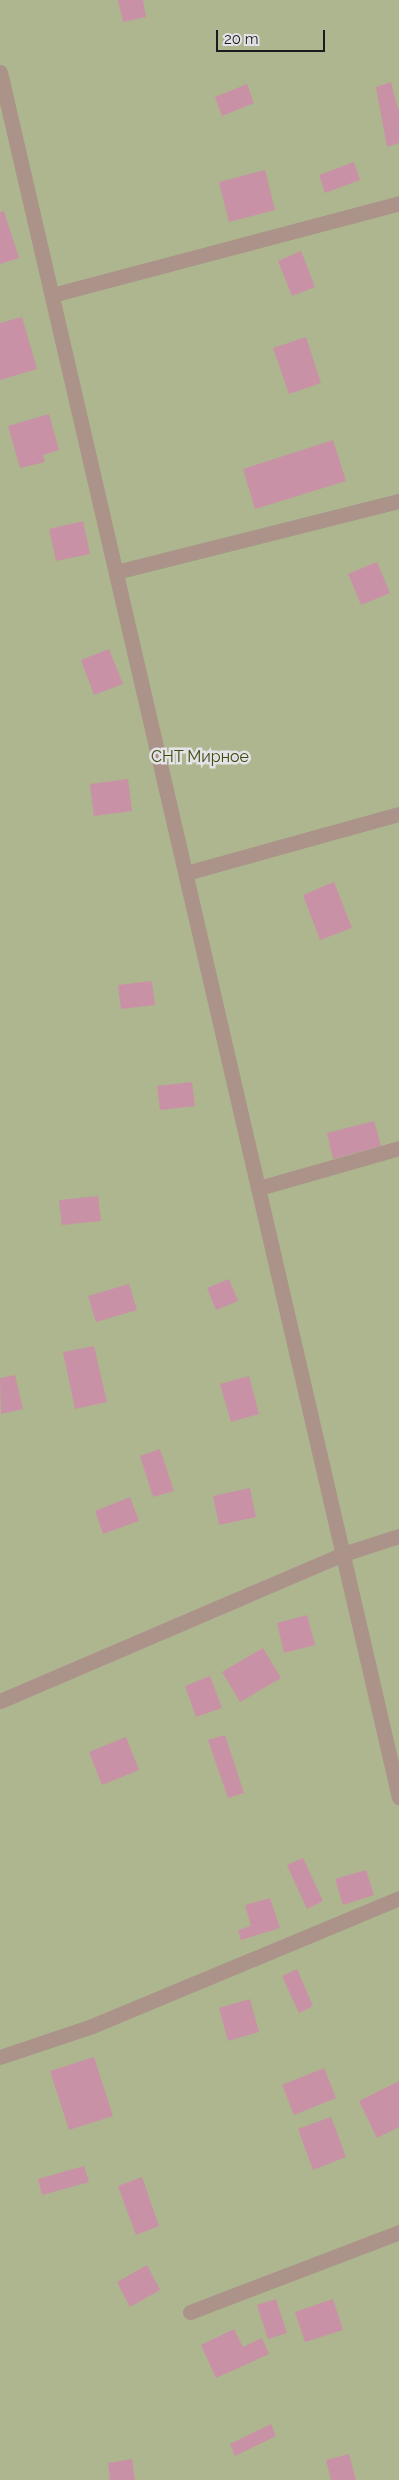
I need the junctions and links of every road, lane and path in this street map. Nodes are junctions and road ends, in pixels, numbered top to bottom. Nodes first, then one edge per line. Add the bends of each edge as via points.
1 (0, 72) edge
2 (399, 203) edge
3 (52, 295) junction
4 (399, 500) edge
5 (116, 572) junction
6 (399, 814) edge
7 (186, 873) junction
8 (399, 1148) edge
9 (259, 1188) junction
10 (399, 1536) edge
11 (343, 1554) junction
12 (0, 1701) edge
13 (399, 1797) edge
14 (399, 1898) edge
15 (0, 2057) edge
16 (399, 2232) edge
17 (190, 2312) dead end

1 - 3 street
2 - 3 street
3 - 5 street
4 - 5 street
5 - 7 street
6 - 7 street
7 - 9 street
8 - 9 street
9 - 11 street
10 - 11 street
11 - 12 street
11 - 13 street
14 - 15 street via 92,2026
16 - 17 street

